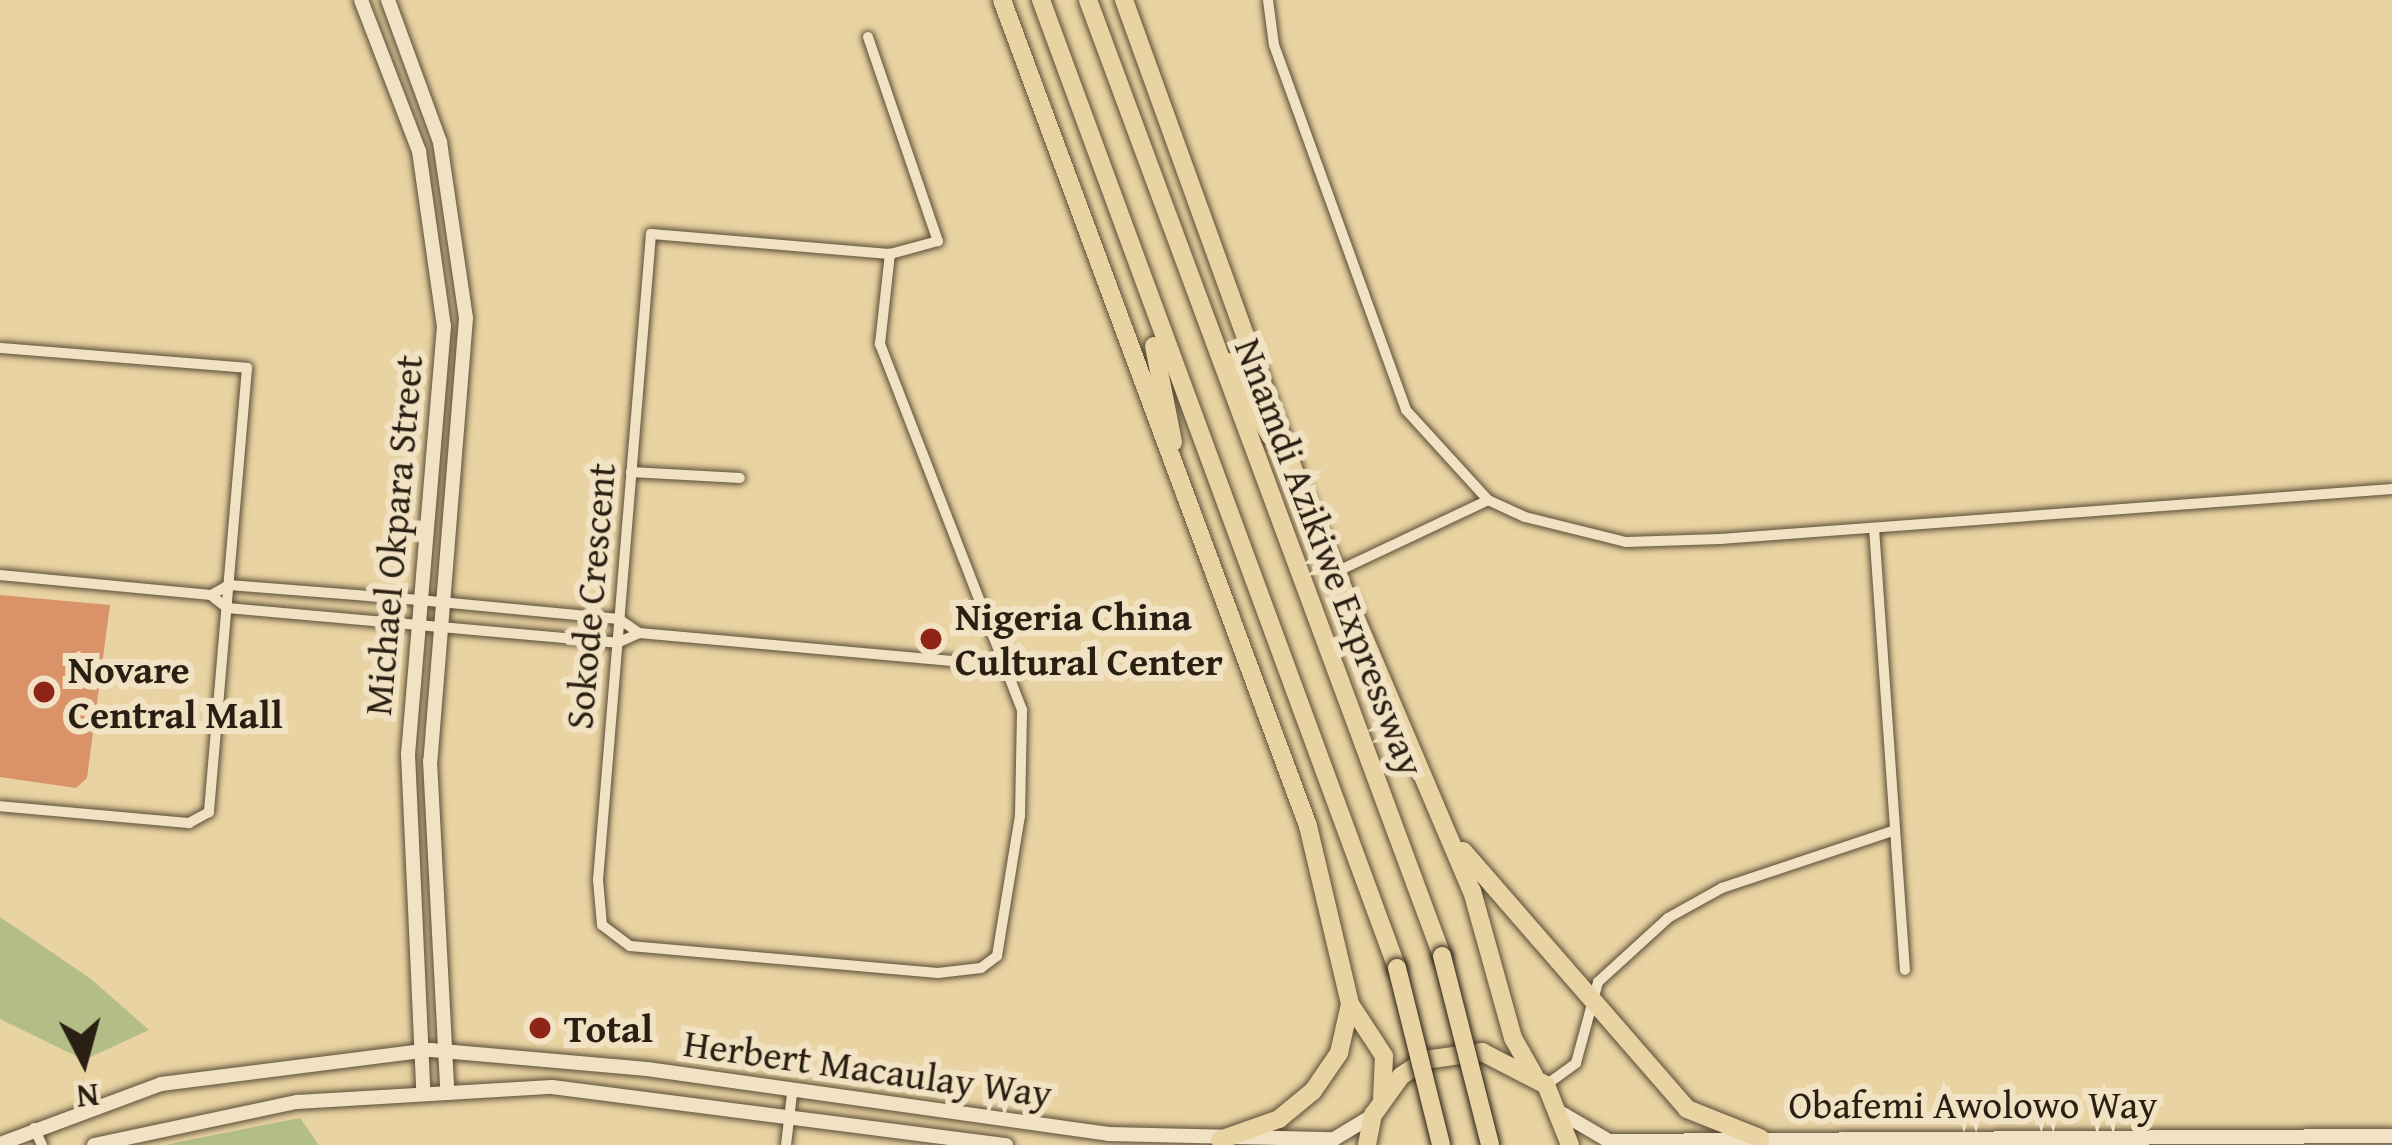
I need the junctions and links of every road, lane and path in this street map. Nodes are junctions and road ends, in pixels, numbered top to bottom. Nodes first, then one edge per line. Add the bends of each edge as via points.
1 (361, 0) edge
2 (388, 0) edge
3 (1002, 0) edge
4 (1041, 0) edge
5 (1088, 0) edge
6 (1124, 0) edge
7 (1268, 0) edge
8 (868, 37) dead end
9 (890, 254) junction
10 (1144, 294) junction
11 (1201, 317) junction
12 (0, 348) edge
13 (631, 472) junction
14 (740, 478) dead end
15 (1298, 482) junction
16 (2392, 489) edge
17 (1183, 490) junction
18 (1488, 500) junction
19 (1874, 528) junction
20 (1336, 572) junction
21 (0, 575) edge
22 (230, 585) junction
23 (211, 596) junction
24 (419, 600) junction
25 (442, 603) junction
26 (227, 608) junction
27 (619, 620) junction
28 (416, 625) junction
29 (440, 627) junction
30 (639, 633) junction
31 (617, 643) junction
32 (1000, 665) junction
33 (0, 806) edge
34 (1440, 814) junction
35 (1895, 830) junction
36 (1905, 970) dead end
37 (1589, 999) junction
38 (1350, 1004) junction
39 (442, 1050) junction
40 (419, 1051) junction
41 (1540, 1080) junction
42 (447, 1087) junction
43 (423, 1088) junction
44 (792, 1094) junction
45 (1377, 1107) junction
46 (1563, 1114) junction
47 (789, 1117) junction
48 (34, 1128) junction
49 (2392, 1136) edge
50 (1760, 1138) junction
51 (1220, 1140) junction
52 (0, 1144) edge
53 (43, 1145) edge
54 (94, 1145) edge
55 (786, 1145) edge
56 (1006, 1145) edge
57 (1367, 1145) edge
58 (1441, 1145) edge
59 (1490, 1145) edge
60 (1570, 1145) edge

1 - 24 main road, Michael Okpara Street via 409,110 440,270 440,404
2 - 25 main road, Michael Okpara Street via 428,96 463,272 463,412
3 - 17 highway
4 - 10 highway, Nnamdi Azikiwe Expressway
5 - 11 highway, Nnamdi Azikiwe Expressway
6 - 15 highway, Nnamdi Azikiwe Expressway
7 - 18 street via 1274,45 1406,410
8 - 9 street via 941,232 929,248
9 - 13 street, Sokode Crescent via 651,234
9 - 32 street via 880,344
10 - 17 highway
10 - 58 highway, Nnamdi Azikiwe Expressway, bridge via 1397,968
11 - 15 highway
11 - 59 highway, Nnamdi Azikiwe Expressway, bridge via 1360,719 1442,956
12 - 22 street via 247,368
13 - 14 street
13 - 27 street, Sokode Crescent
15 - 20 highway, Nnamdi Azikiwe Expressway
16 - 19 street
17 - 38 highway via 1308,826
18 - 19 street via 1626,542
18 - 20 street
19 - 35 street
20 - 34 highway, Nnamdi Azikiwe Expressway
21 - 23 street
22 - 23 street
22 - 24 street
22 - 26 street
23 - 26 street
24 - 25 street
24 - 28 main road, Michael Okpara Street
25 - 27 street
25 - 29 main road, Michael Okpara Street
26 - 28 street
26 - 33 street via 204,819
27 - 30 street
27 - 31 street, Sokode Crescent
28 - 29 street
28 - 40 main road, Michael Okpara Street via 406,842
29 - 31 street
29 - 39 main road, Michael Okpara Street via 430,761
30 - 31 street
30 - 32 street
31 - 32 street, Sokode Crescent via 598,907 610,939 938,973 981,968 997,956 1020,815 1022,710
34 - 37 highway
34 - 41 highway, Nnamdi Azikiwe Expressway via 1488,938 1513,1038
35 - 36 street
35 - 37 street via 1688,904 1607,970
37 - 41 street via 1576,1063
37 - 50 highway via 1687,1108
38 - 45 highway via 1384,1056
38 - 51 highway via 1339,1053 1313,1091 1279,1119
39 - 40 main road, Herbert Macaulay Way
39 - 42 main road, Michael Okpara Street
39 - 44 main road, Herbert Macaulay Way
40 - 43 main road, Michael Okpara Street
40 - 48 main road, Herbert Macaulay Way via 161,1084
41 - 45 highway via 1496,1055 1453,1052 1413,1068
41 - 46 highway, Nnamdi Azikiwe Expressway
42 - 43 main road, Herbert Macaulay Way
42 - 47 main road, Herbert Macaulay Way via 614,1091
43 - 54 main road, Herbert Macaulay Way via 173,1123
44 - 47 street
44 - 51 main road, Herbert Macaulay Way via 999,1125
45 - 51 main road, Herbert Macaulay Way via 1334,1139
45 - 57 highway
46 - 50 main road, Obafemi Awolowo Way via 1609,1141
46 - 60 highway, Nnamdi Azikiwe Expressway
47 - 55 street
47 - 56 main road, Herbert Macaulay Way
48 - 52 main road, Herbert Macaulay Way
48 - 53 street
49 - 50 main road, Obafemi Awolowo Way

